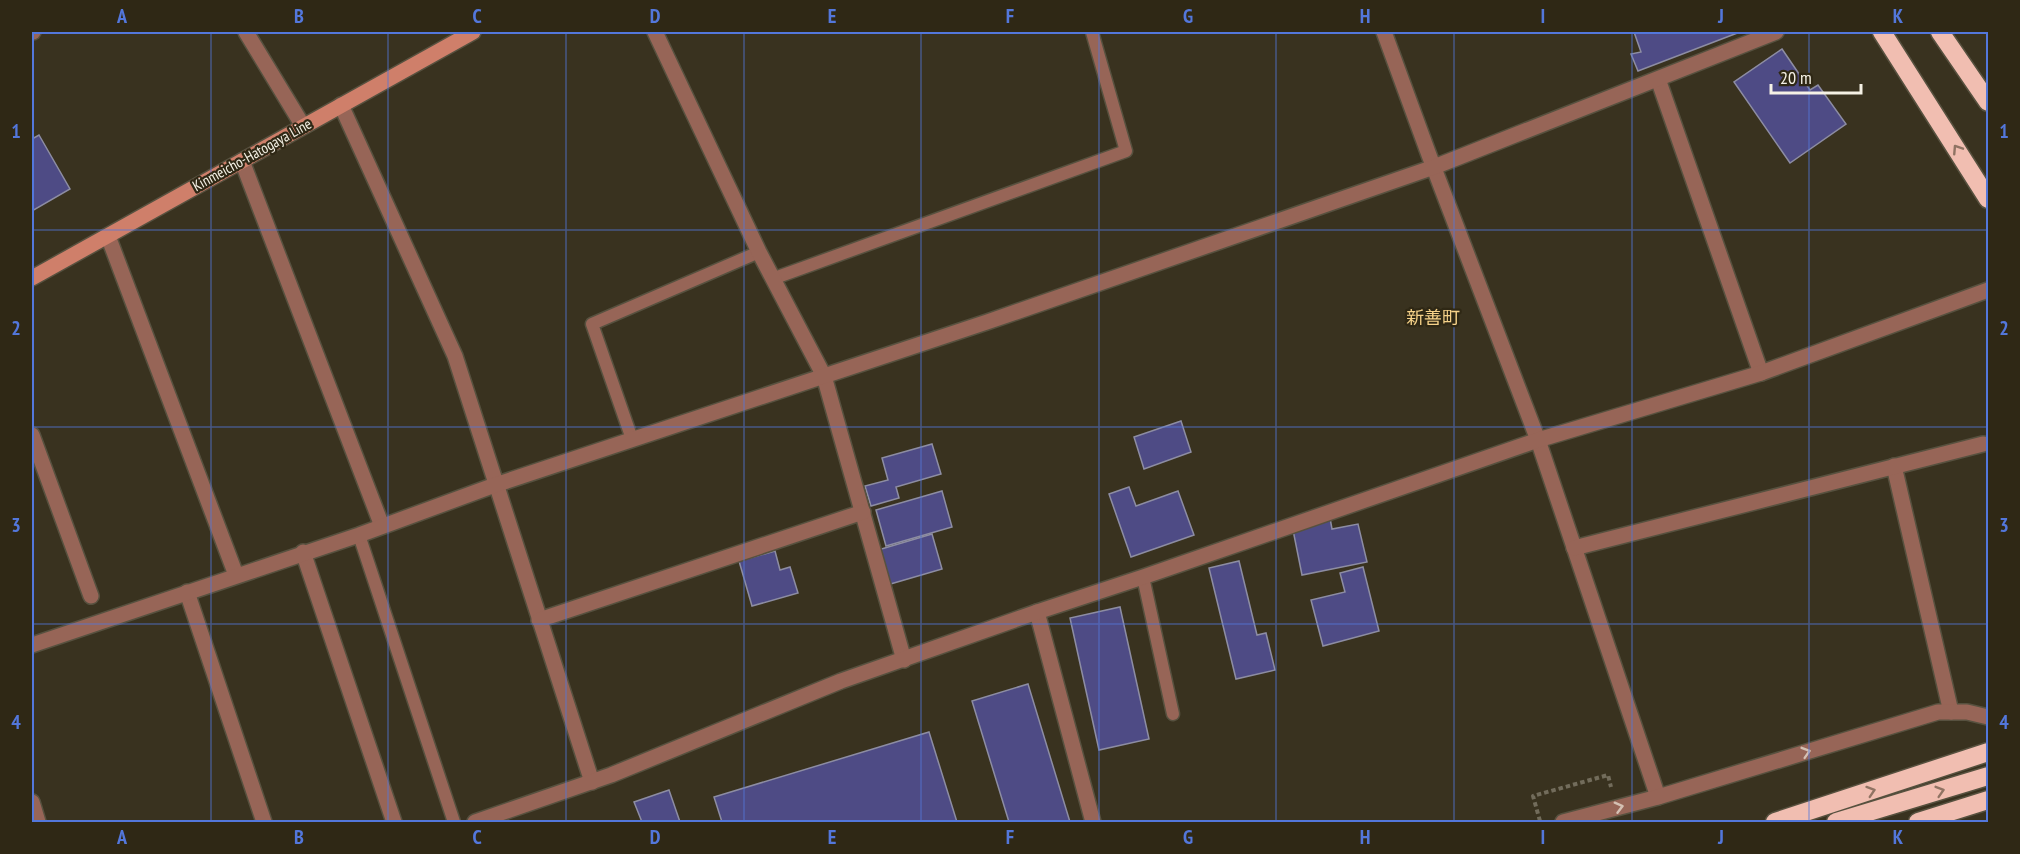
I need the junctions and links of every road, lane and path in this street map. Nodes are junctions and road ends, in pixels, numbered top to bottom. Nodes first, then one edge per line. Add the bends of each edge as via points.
1 (246, 32) edge
2 (474, 32) edge
3 (655, 32) edge
4 (1092, 32) edge
5 (1384, 32) edge
6 (1776, 32) edge
7 (1882, 32) edge
8 (1940, 32) edge
9 (1658, 78) junction
10 (1989, 102) edge
11 (341, 105) junction
12 (303, 126) junction
13 (242, 161) junction
14 (1434, 167) junction
15 (1989, 199) edge
16 (108, 236) junction
17 (759, 252) junction
18 (32, 278) edge
19 (772, 279) junction
20 (1989, 290) edge
21 (1761, 373) junction
22 (824, 376) junction
23 (32, 435) edge
24 (632, 439) junction
25 (1538, 440) junction
26 (1983, 444) dead end
27 (1894, 466) junction
28 (495, 485) junction
29 (863, 512) junction
30 (382, 526) junction
31 (359, 535) junction
32 (1574, 548) junction
33 (303, 552) junction
34 (236, 575) junction
35 (1143, 577) junction
36 (187, 592) junction
37 (92, 596) dead end
38 (1037, 612) junction
39 (539, 620) junction
40 (32, 645) edge
41 (904, 660) junction
42 (1951, 712) junction
43 (1173, 714) dead end
44 (1989, 717) edge
45 (1989, 752) edge
46 (1989, 776) edge
47 (592, 782) junction
48 (1612, 788) dead end
49 (1658, 797) junction
50 (1989, 800) edge
51 (32, 802) edge
52 (38, 822) edge
53 (264, 822) edge
54 (394, 822) edge
55 (454, 822) edge
56 (475, 822) edge
57 (1093, 822) edge
58 (1541, 822) edge
59 (1563, 822) edge
60 (1775, 822) edge
61 (1836, 822) edge
62 (1918, 822) edge

1 - 12 street
2 - 11 main road, Kinmeicho-Hatogaya Line
3 - 17 street
4 - 19 lane via 1126,151
5 - 14 street
6 - 9 street
15 -> 7 highway
8 - 10 highway
9 - 14 street
9 - 21 street
11 - 12 main road, Kinmeicho-Hatogaya Line
11 - 28 street via 455,356
12 - 13 main road, Kinmeicho-Hatogaya Line
13 - 16 main road, Kinmeicho-Hatogaya Line
13 - 30 street
14 - 22 street
14 - 25 street
16 - 18 main road, Kinmeicho-Hatogaya Line
16 - 34 street
17 - 19 street
17 - 24 lane via 592,324
19 - 22 street
20 - 21 street
21 - 25 street
22 - 24 street
22 - 29 street
23 - 37 street
24 - 28 street
25 - 32 street
25 - 35 street
26 - 27 street
27 - 32 street
27 - 42 street
28 - 30 street
28 - 39 street
29 - 39 street
29 - 41 street
30 - 31 street
31 - 33 street
31 - 55 lane
32 - 49 street
33 - 34 street
33 - 54 street
34 - 36 street
35 - 38 street
35 - 43 lane
36 - 40 street
36 - 53 street
38 - 41 street
38 - 57 street
39 - 47 street
41 - 47 street via 841,681
42 - 44 street
49 -> 42 street via 1938,712
60 -> 45 highway
61 -> 46 highway
47 - 56 street
48 - 58 path via 1608,775 1533,796
59 -> 49 street
50 - 62 highway
51 - 52 street

